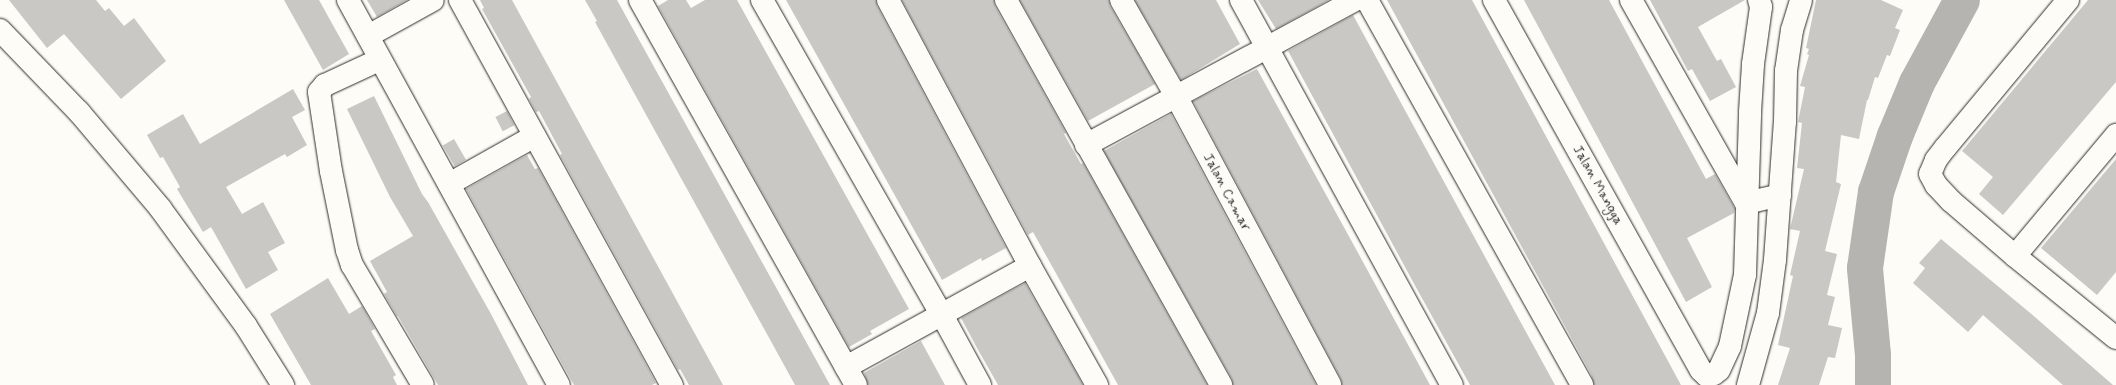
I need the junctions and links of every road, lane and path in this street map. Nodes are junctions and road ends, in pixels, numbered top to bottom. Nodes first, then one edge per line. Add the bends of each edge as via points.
1 (348, 0) edge
2 (433, 0) edge
3 (460, 0) edge
4 (640, 0) edge
5 (762, 0) edge
6 (888, 0) edge
7 (1006, 0) edge
8 (1121, 0) edge
9 (1241, 0) edge
10 (1354, 0) edge
11 (1367, 0) edge
12 (1494, 0) edge
13 (1630, 0) edge
14 (1759, 0) edge
15 (1801, 0) edge
16 (2068, 0) edge
17 (0, 30) edge
18 (368, 36) junction
19 (1267, 46) junction
20 (379, 60) junction
21 (1176, 96) junction
22 (2116, 135) edge
23 (536, 136) junction
24 (1086, 145) junction
25 (449, 184) junction
26 (1780, 195) junction
27 (1746, 203) junction
28 (2015, 256) junction
29 (1030, 266) junction
30 (942, 315) junction
31 (2113, 328) edge
32 (851, 376) edge
33 (283, 385) edge
34 (423, 385) edge
35 (559, 385) edge
36 (672, 385) edge
37 (980, 385) edge
38 (1097, 385) edge
39 (1221, 385) edge
40 (1330, 385) edge
41 (1452, 385) edge
42 (1582, 385) edge
43 (1748, 385) edge

1 - 18 street
2 - 18 street
3 - 23 street
4 - 32 street
5 - 30 street
6 - 29 street
7 - 24 street
8 - 21 street, Jalan Camar
9 - 19 street
10 - 19 street
11 - 42 street
12 - 27 street, Jalan Mangga via 1706,375 1719,370 1730,346 1745,275
13 - 27 street
14 - 27 street via 1761,7 1753,64
15 - 26 street via 1792,30 1786,71
16 - 28 street via 1945,148 1930,174 1941,192
17 - 33 street via 80,112 160,208 246,326
18 - 20 street
19 - 21 street
19 - 41 street
20 - 25 street
20 - 34 street via 325,85 319,92 333,179 352,265
21 - 24 street
21 - 40 street, Jalan Camar
22 - 28 street
23 - 25 street
23 - 36 street
24 - 39 street
25 - 35 street
26 - 27 street
26 - 43 street via 1768,313
28 - 31 street
29 - 30 street
29 - 38 street
30 - 32 street
30 - 37 street

